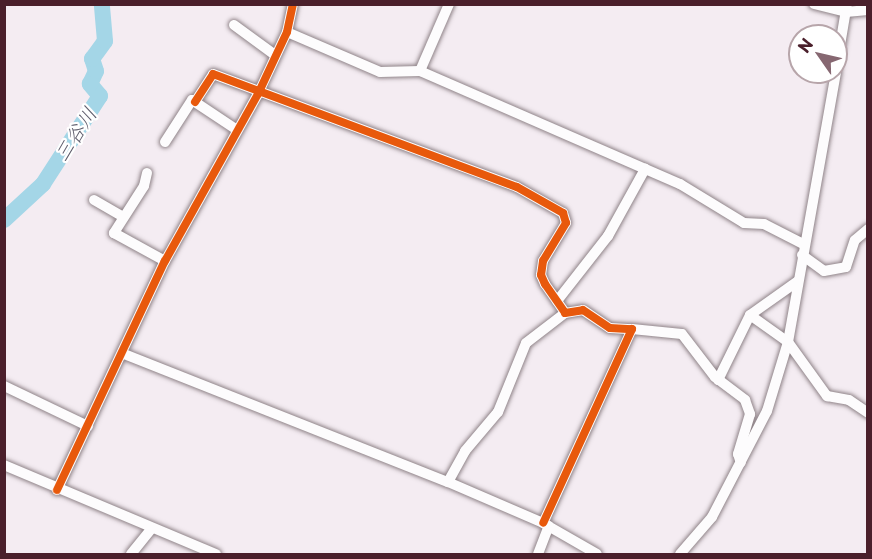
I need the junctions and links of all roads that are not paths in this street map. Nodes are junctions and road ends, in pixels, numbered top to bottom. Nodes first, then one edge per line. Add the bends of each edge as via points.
1 (293, 4) edge
2 (449, 4) edge
3 (814, 4) edge
4 (847, 8) edge
5 (867, 10) edge
6 (844, 24) edge
7 (234, 25) dead end
8 (287, 32) junction
9 (275, 55) junction
10 (420, 71) junction
11 (834, 84) edge
12 (258, 94) junction
13 (195, 102) junction
14 (237, 130) junction
15 (165, 142) dead end
16 (645, 169) junction
17 (147, 173) dead end
18 (94, 200) dead end
19 (124, 217) junction
20 (867, 229) edge
21 (803, 250) junction
22 (165, 261) junction
23 (798, 281) junction
24 (557, 301) junction
25 (565, 313) junction
26 (750, 315) junction
27 (632, 329) junction
28 (788, 342) junction
29 (124, 354) junction
30 (718, 380) junction
31 (4, 386) edge
32 (867, 412) edge
33 (88, 426) junction
34 (741, 463) junction
35 (4, 465) edge
36 (448, 482) junction
37 (57, 490) junction
38 (546, 524) junction
39 (151, 529) junction
40 (131, 555) edge
41 (216, 555) edge
42 (538, 555) edge
43 (597, 555) edge
44 (680, 555) edge

1 - 8 street
2 - 10 street
3 - 4 street
4 - 5 street
4 - 6 street
7 - 9 street
8 - 9 street
8 - 10 street via 380,72
9 - 12 street
10 - 16 street
11 - 21 street
12 - 13 street via 213,74
12 - 14 street
12 - 24 street via 517,187 563,213 566,223 541,275
13 - 14 street
13 - 15 street via 192,100
14 - 22 street
16 - 21 street via 744,223 764,224
16 - 24 street via 608,236
17 - 19 street via 144,186
18 - 19 street
19 - 22 street via 114,234
20 - 21 street via 855,240 846,267 824,271
21 - 23 street
22 - 29 street
23 - 26 street
23 - 28 street
24 - 25 street
25 - 27 street via 583,310 610,328
25 - 36 street via 526,343 498,412 465,451
26 - 28 street
26 - 30 street
27 - 30 street via 682,334
27 - 38 street
28 - 32 street via 827,396 849,400
28 - 34 street via 767,411
29 - 33 street
29 - 36 street
30 - 34 street via 738,392 750,408 738,454
31 - 33 street
33 - 37 street
34 - 44 street via 712,517
35 - 37 street
36 - 38 street
37 - 39 street
38 - 42 street
38 - 43 street
39 - 40 street
39 - 41 street

